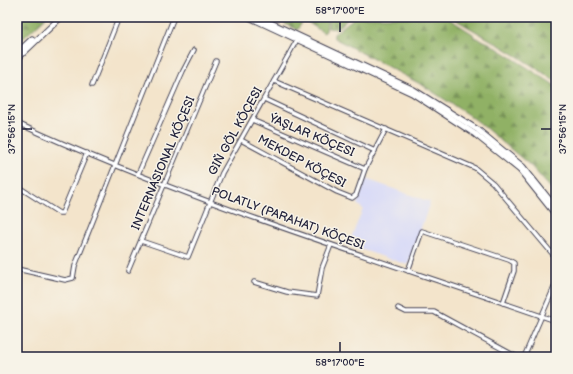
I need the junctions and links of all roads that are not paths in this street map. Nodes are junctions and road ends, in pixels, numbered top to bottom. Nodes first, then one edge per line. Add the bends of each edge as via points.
1 (56, 17) edge
2 (61, 17) edge
3 (119, 17) edge
4 (174, 17) edge
5 (249, 17) edge
6 (258, 17) edge
7 (297, 38) junction
8 (194, 50) dead end
9 (17, 53) edge
10 (17, 59) edge
11 (216, 61) dead end
12 (274, 82) junction
13 (92, 85) dead end
14 (264, 99) junction
15 (252, 120) junction
16 (17, 122) edge
17 (386, 129) junction
18 (241, 140) junction
19 (375, 151) junction
20 (87, 154) junction
21 (114, 164) junction
22 (365, 168) junction
23 (138, 174) junction
24 (165, 185) junction
25 (17, 186) edge
26 (210, 202) junction
27 (556, 208) edge
28 (556, 215) edge
29 (141, 241) junction
30 (331, 245) junction
31 (556, 258) edge
32 (17, 269) edge
33 (128, 271) dead end
34 (408, 271) junction
35 (254, 282) dead end
36 (556, 283) edge
37 (503, 303) junction
38 (398, 308) dead end
39 (542, 316) junction
40 (556, 321) edge
41 (517, 357) edge
42 (524, 357) edge

1 - 9 main road
2 - 10 main road
3 - 13 street
4 - 21 street
5 - 7 main road
6 - 7 main road
7 - 12 street, GIŇ GÖL KÖÇESI
7 - 27 main road via 414,90 478,130 522,167
7 - 28 main road via 412,93 475,134 520,170
8 - 23 street via 180,76
11 - 24 street, INTERNASIONAL KÖÇESI
12 - 14 street, GIŇ GÖL KÖÇESI
12 - 17 street
14 - 15 street, GIŇ GÖL KÖÇESI
14 - 19 street
15 - 18 street, GIŇ GÖL KÖÇESI
15 - 22 street, ÝAŞLAR KÖÇESI
16 - 20 street, POLATLY (PARAHAT) KÖÇESI
17 - 19 street
17 - 31 street via 464,162 480,172 496,187
18 - 22 street, MEKDEP KÖÇESI via 344,195 354,197
18 - 26 street, GIŇ GÖL KÖÇESI via 222,173
19 - 22 street
20 - 21 street, POLATLY (PARAHAT) KÖÇESI
20 - 25 street via 62,213
21 - 23 street, POLATLY (PARAHAT) KÖÇESI
21 - 32 street via 72,279 65,280
23 - 24 street, POLATLY (PARAHAT) KÖÇESI
24 - 26 street, POLATLY (PARAHAT) KÖÇESI
24 - 29 street, INTERNASIONAL KÖÇESI
26 - 29 street, GIŇ GÖL KÖÇESI via 188,257
26 - 30 street, POLATLY (PARAHAT) KÖÇESI
29 - 33 street, INTERNASIONAL KÖÇESI
30 - 34 street, POLATLY (PARAHAT) KÖÇESI
30 - 35 street via 322,268 317,296 287,292
34 - 37 street, POLATLY (PARAHAT) KÖÇESI
34 - 37 street via 422,231 514,263 514,271
36 - 39 street
37 - 39 street, POLATLY (PARAHAT) KÖÇESI
38 - 41 street via 406,312 434,312
39 - 40 street, POLATLY (PARAHAT) KÖÇESI
39 - 42 street

